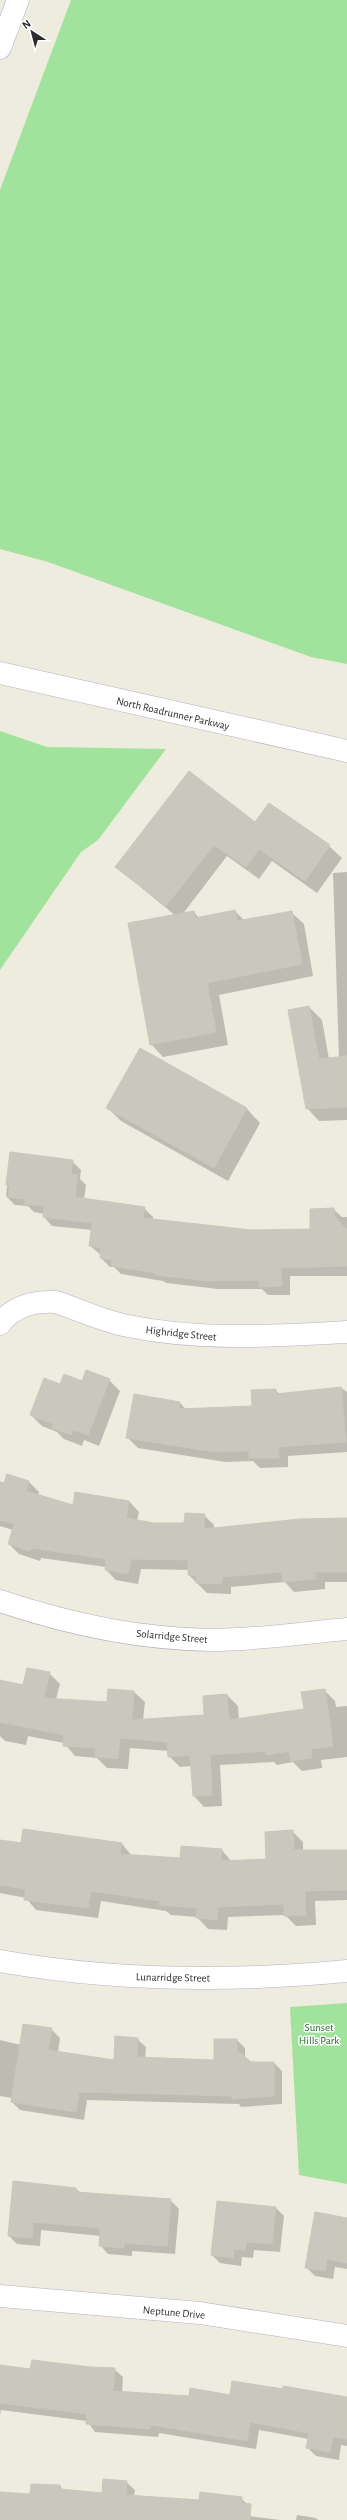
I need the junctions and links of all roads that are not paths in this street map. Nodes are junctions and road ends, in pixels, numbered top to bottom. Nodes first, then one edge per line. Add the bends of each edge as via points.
1 (18, 0) edge
2 (0, 48) edge
3 (0, 673) edge
4 (347, 751) edge
5 (0, 1324) edge
6 (347, 1332) edge
7 (0, 1601) edge
8 (347, 1629) edge
9 (0, 1961) edge
10 (347, 1971) edge
11 (0, 2296) edge
12 (347, 2336) edge

1 - 2 street
3 - 4 street, North Roadrunner Parkway
5 - 6 street, Highridge Street via 17,1299 56,1302 127,1326 203,1337
7 - 8 street, Solarridge Street via 66,1622 176,1638 240,1638
9 - 10 street, Lunarridge Street via 70,1971 154,1977 238,1978
11 - 12 street, Neptune Drive via 200,2314

